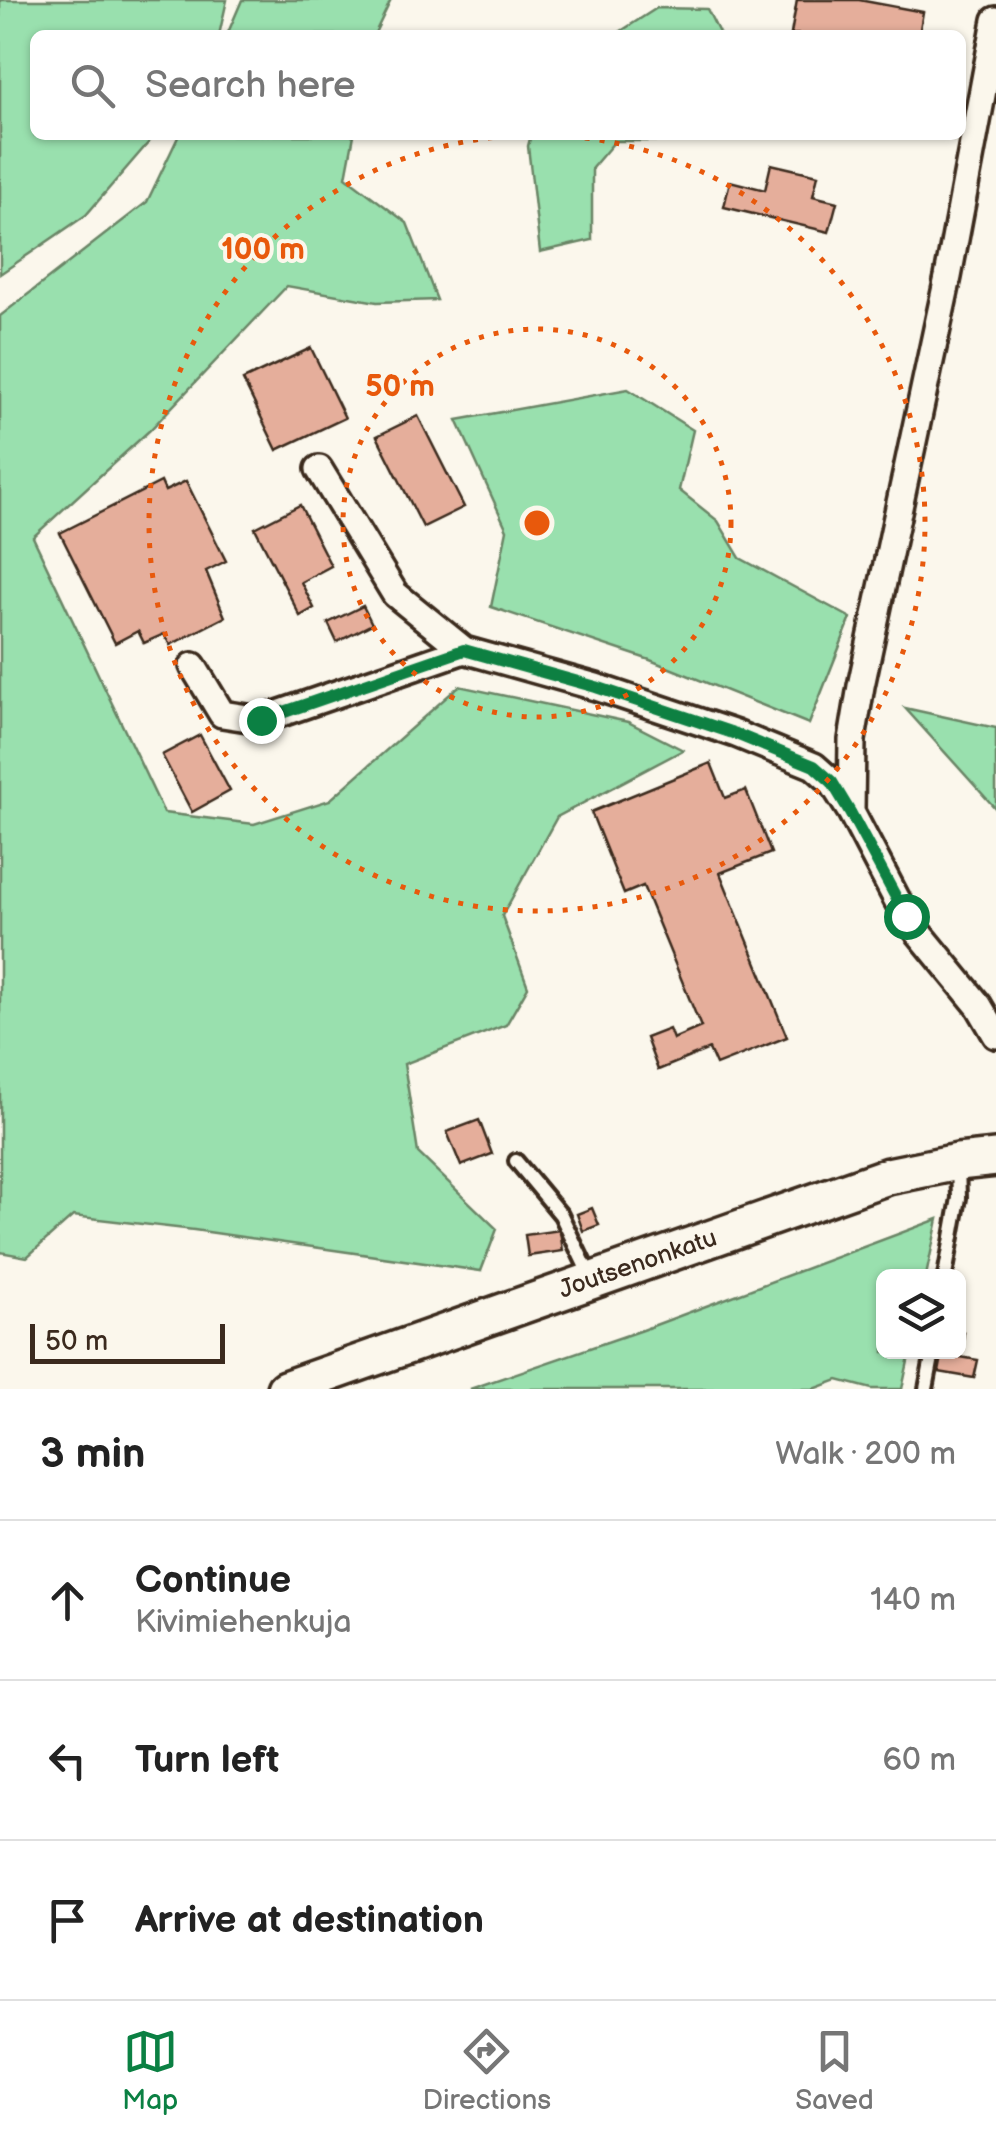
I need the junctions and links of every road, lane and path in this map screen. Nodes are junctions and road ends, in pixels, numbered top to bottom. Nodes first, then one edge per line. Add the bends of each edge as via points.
1 (996, 20) edge
2 (319, 469) dead end
3 (464, 650) junction
4 (194, 666) dead end
5 (850, 812) junction
6 (996, 1034) edge
7 (996, 1158) edge
8 (516, 1161) dead end
9 (958, 1162) junction
10 (947, 1269) edge
11 (592, 1280) junction
12 (931, 1359) edge
13 (285, 1389) edge
14 (926, 1389) edge

1 - 5 street via 861,686
2 - 3 street via 395,594
3 - 4 street via 261,720 222,714
3 - 5 street via 596,687 814,766
5 - 6 street via 906,916
7 - 9 main road, Joutsenonkatu
8 - 11 lane via 561,1214
9 - 10 lane
9 - 11 main road, Joutsenonkatu via 888,1176
11 - 13 main road, Joutsenonkatu
12 - 14 lane

